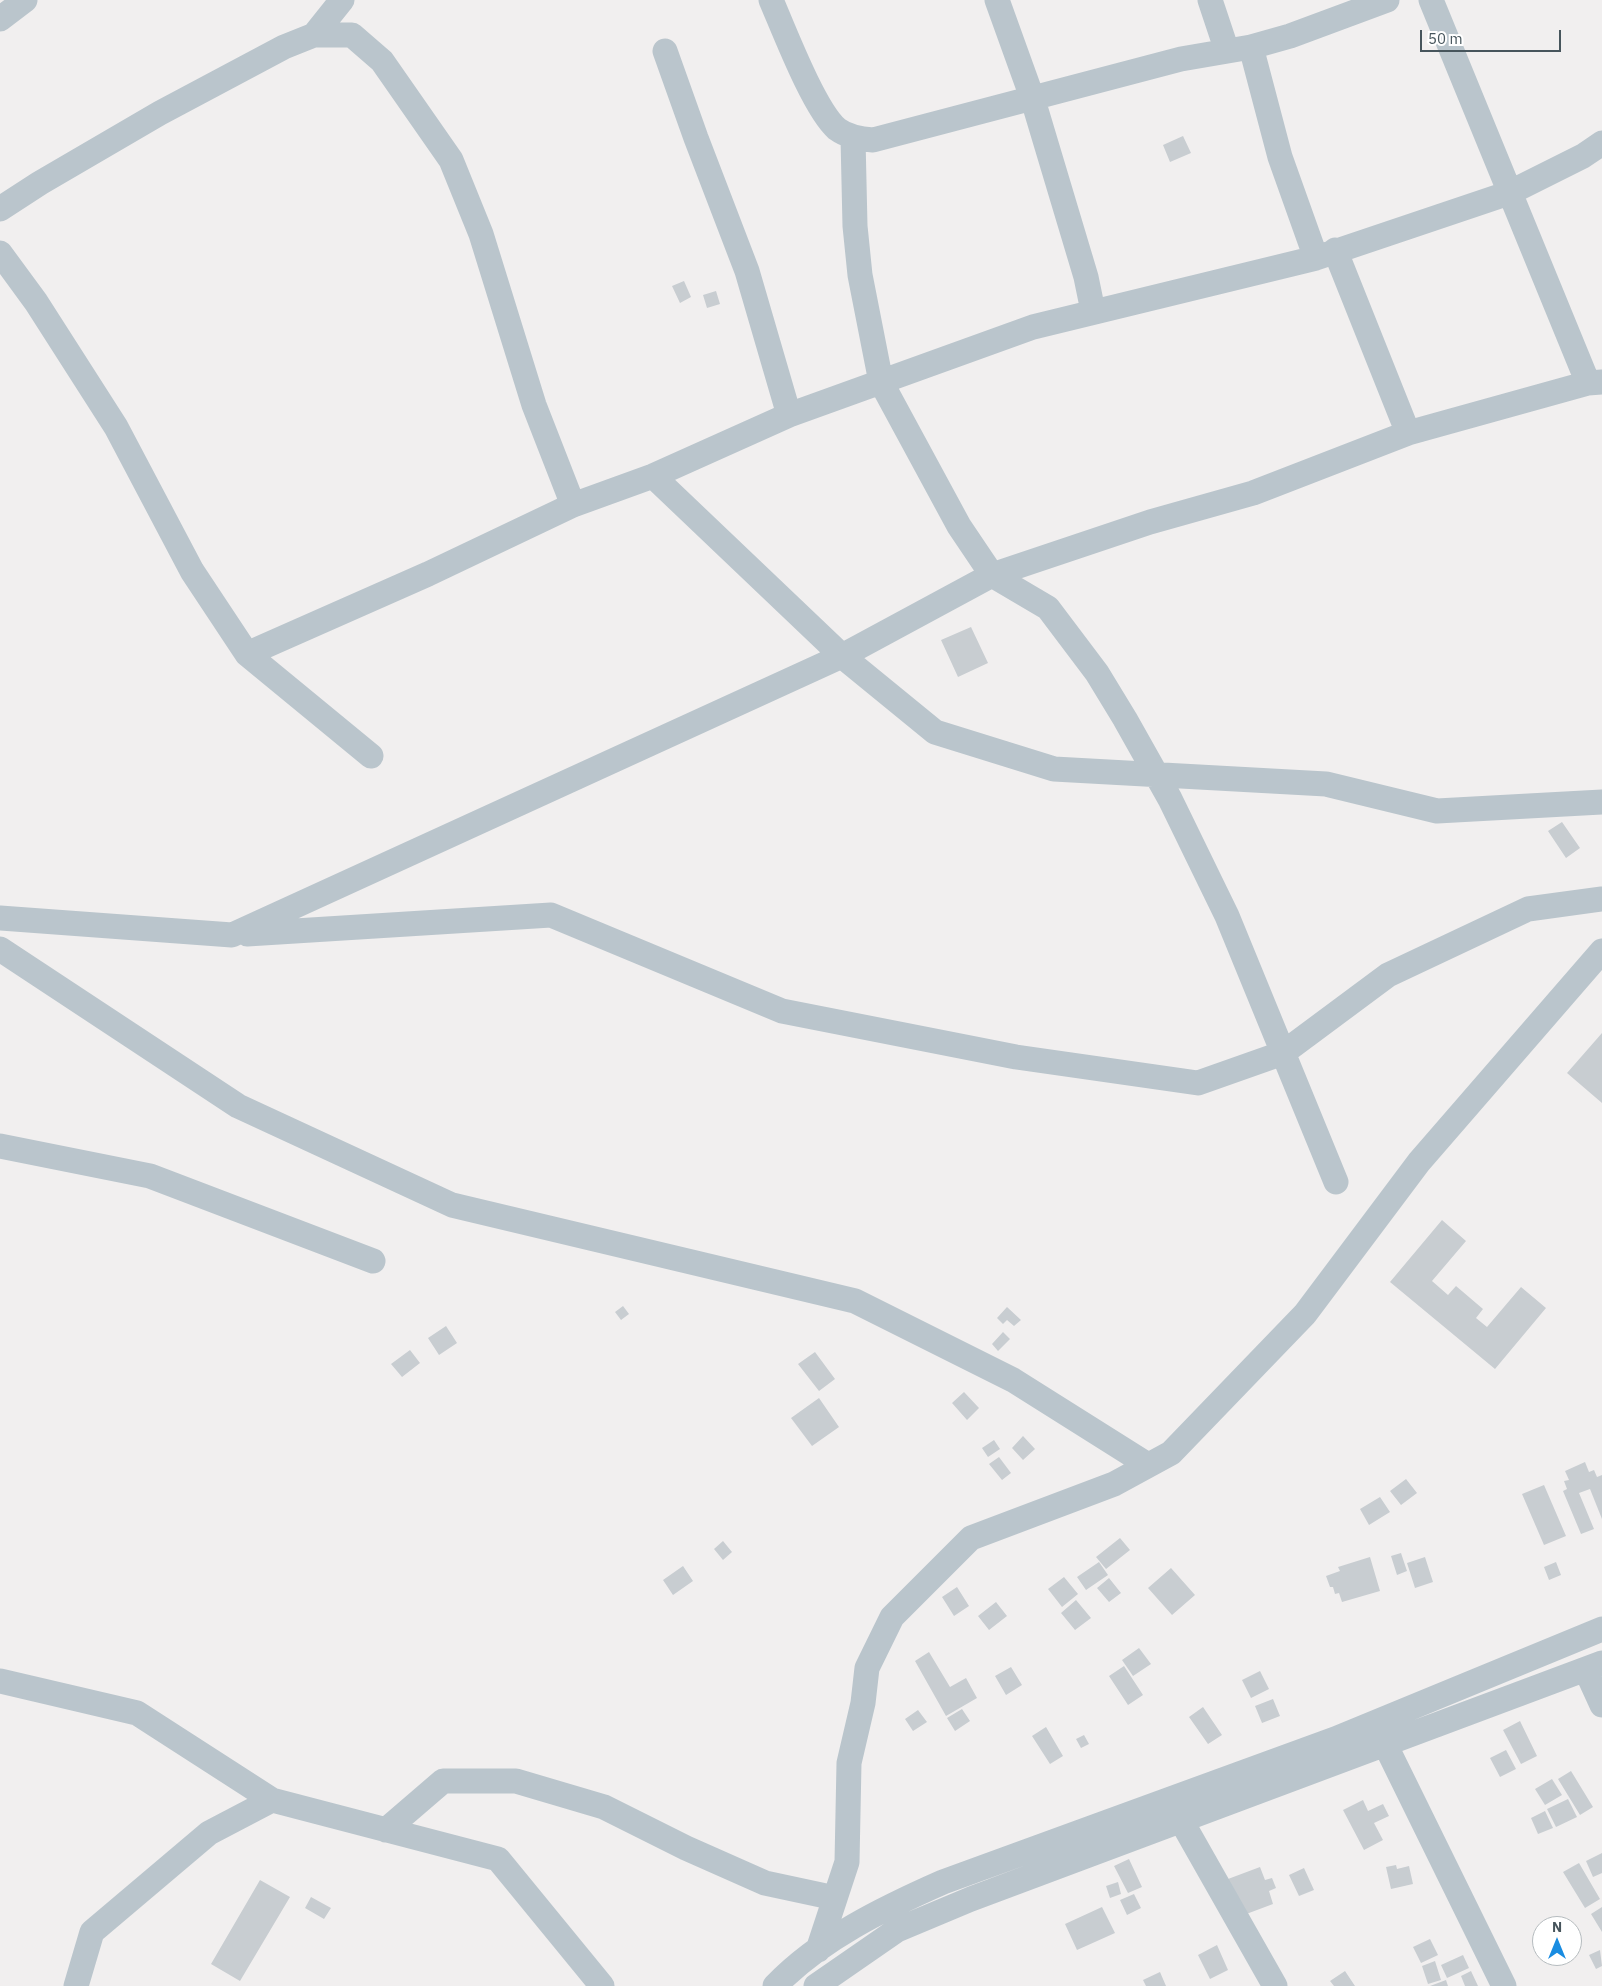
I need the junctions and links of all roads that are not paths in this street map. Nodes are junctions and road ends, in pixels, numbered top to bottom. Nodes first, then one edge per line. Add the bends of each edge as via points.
1 (25, 0) edge
2 (771, 0) edge
3 (997, 0) edge
4 (1210, 0) edge
5 (1387, 0) edge
6 (1431, 0) edge
7 (332, 4) edge
8 (0, 19) edge
9 (314, 35) junction
10 (1239, 49) junction
11 (665, 51) dead end
12 (1033, 100) junction
13 (853, 138) junction
14 (1602, 143) edge
15 (1509, 193) junction
16 (0, 209) edge
17 (0, 254) edge
18 (1326, 254) junction
19 (1093, 311) junction
20 (881, 382) junction
21 (1595, 383) edge
22 (789, 415) junction
23 (1408, 433) junction
24 (653, 476) junction
25 (574, 505) junction
26 (992, 575) junction
27 (248, 654) junction
28 (842, 656) junction
29 (371, 756) dead end
30 (1157, 776) junction
31 (1602, 802) edge
32 (1602, 899) edge
33 (0, 918) edge
34 (232, 935) junction
35 (0, 949) edge
36 (1602, 951) edge
37 (1283, 1053) junction
38 (0, 1146) edge
39 (1336, 1182) dead end
40 (373, 1261) dead end
41 (1148, 1466) junction
42 (1602, 1630) edge
43 (1594, 1666) edge
44 (0, 1681) edge
45 (1602, 1705) edge
46 (1386, 1744) junction
47 (1169, 1798) junction
48 (272, 1800) junction
49 (1182, 1822) junction
50 (386, 1830) junction
51 (1156, 1831) junction
52 (835, 1898) junction
53 (818, 1950) junction
54 (76, 1986) edge
55 (602, 1986) edge
56 (774, 1986) edge
57 (816, 1986) edge
58 (1275, 1986) edge
59 (1504, 1986) edge

1 - 8 street
2 - 13 street via 821,107 837,128
3 - 12 street
4 - 10 street
5 - 10 street via 1290,36
6 - 15 street
7 - 9 street
9 - 16 street via 276,51 160,113
9 - 25 street via 352,35 382,61 451,160 481,234 534,404
10 - 12 street via 1181,59
10 - 18 street via 1280,157
11 - 22 street via 747,271
12 - 13 street via 873,140
12 - 19 street
13 - 20 street via 860,275
14 - 15 street via 1584,156
15 - 18 street
15 - 21 street
17 - 27 street via 36,302 116,427 192,571
18 - 19 street
18 - 23 street
19 - 20 street via 1033,327
20 - 22 street
20 - 26 street via 959,526
21 - 23 street
22 - 24 street
23 - 26 street via 1253,493 1150,522
24 - 25 street
24 - 28 street
25 - 27 street
26 - 28 street
26 - 30 street via 1048,608 1097,673
27 - 29 street
28 - 30 street via 935,732 1054,769
28 - 34 street
30 - 31 street via 1326,784 1437,811
30 - 37 street via 1227,916
32 - 37 street via 1528,909 1397,971
33 - 34 street
34 - 37 street via 551,915 782,1011 1016,1057 1198,1083
35 - 41 street via 238,1106 452,1205 855,1301 1013,1380
36 - 41 street via 1419,1162 1305,1314 1171,1453
37 - 39 street
38 - 40 street via 150,1176
41 - 52 street via 1114,1484 971,1538 892,1617 867,1668 863,1703 849,1764 847,1862
42 - 47 street via 1335,1739
43 - 45 street
43 - 46 street
44 - 48 street via 138,1713
46 - 49 street
46 - 59 street
47 - 51 street
47 - 53 street via 943,1882 890,1905
48 - 50 street
48 - 54 street via 209,1833 92,1932
49 - 51 street
49 - 58 street
50 - 52 street via 443,1781 516,1781 604,1807 765,1883
50 - 55 street via 498,1859
51 - 57 street via 971,1899 897,1930
52 - 53 street
53 - 56 street

